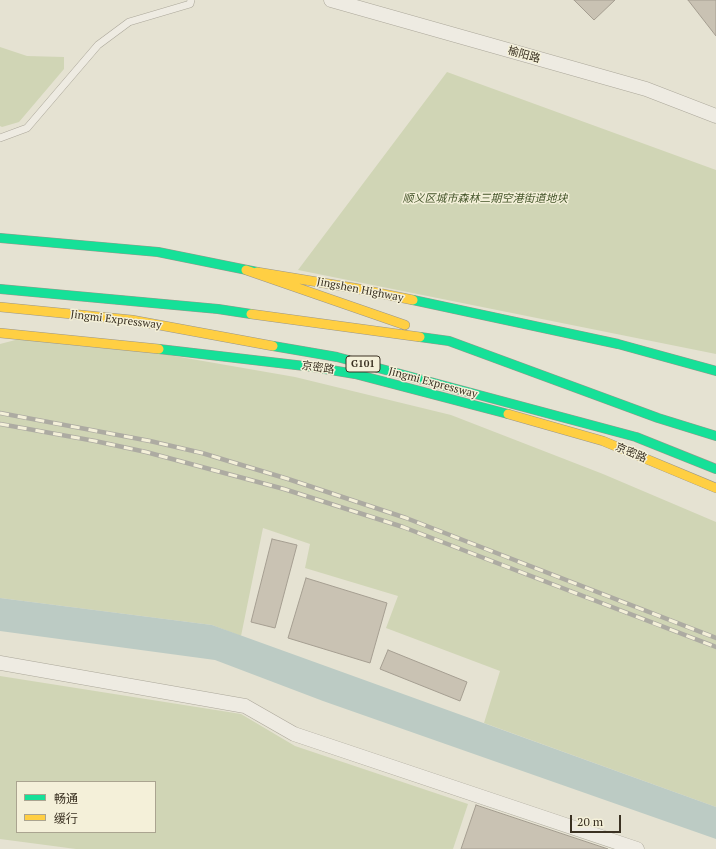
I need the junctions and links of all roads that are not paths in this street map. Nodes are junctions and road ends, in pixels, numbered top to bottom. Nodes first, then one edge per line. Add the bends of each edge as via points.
1 (191, 0) edge
2 (331, 0) edge
3 (716, 116) edge
4 (0, 138) edge
5 (0, 238) edge
6 (246, 270) junction
7 (0, 289) edge
8 (0, 308) edge
9 (0, 333) edge
10 (449, 341) junction
11 (387, 371) junction
12 (716, 371) edge
13 (355, 374) junction
14 (716, 436) edge
15 (716, 469) edge
16 (716, 488) edge
17 (0, 663) edge
18 (637, 849) edge

1 - 4 lane via 190,4 129,22 98,45 27,128
2 - 3 street, 榆阳路 via 646,89
5 - 6 main road, Jingshen Highway via 158,252
6 - 10 main road
6 - 12 main road, Jingshen Highway via 361,290 618,344
7 - 10 main road, Jingmi Expressway via 218,309
8 - 11 main road, Jingmi Expressway / G101 via 132,320 337,357
9 - 13 main road, 京密路 / G101 via 313,367
10 - 14 main road, Jingmi Expressway via 658,418
11 - 13 main road
11 - 15 main road, Jingmi Expressway / G101 via 636,437
13 - 16 main road, 京密路 / G101 via 604,441
17 - 18 street via 245,706 294,734

